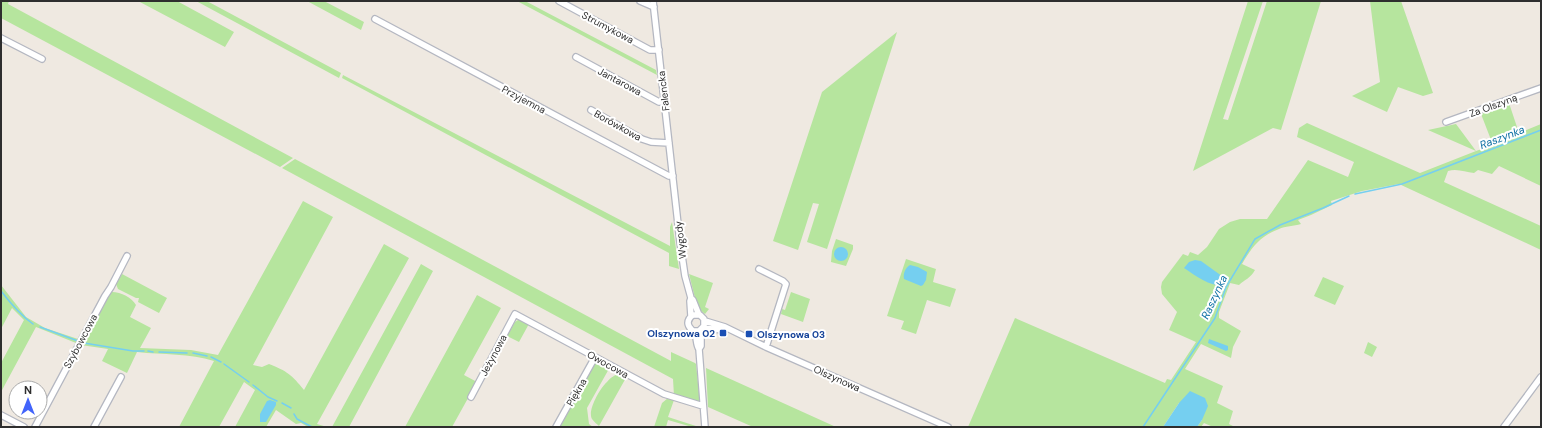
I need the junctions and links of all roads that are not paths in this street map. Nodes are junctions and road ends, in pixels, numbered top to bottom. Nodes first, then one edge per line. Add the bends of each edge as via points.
1 (559, 1) edge
2 (640, 1) edge
3 (653, 4) edge
4 (375, 19) dead end
5 (1, 38) edge
6 (658, 50) junction
7 (576, 57) dead end
8 (42, 59) dead end
9 (1541, 88) edge
10 (664, 102) junction
11 (591, 110) dead end
12 (1446, 122) dead end
13 (669, 143) junction
14 (673, 179) junction
15 (127, 256) dead end
16 (759, 268) dead end
17 (691, 298) junction
18 (516, 314) joint
19 (699, 315) junction
20 (691, 316) junction
21 (705, 321) junction
22 (726, 328) junction
23 (702, 329) junction
24 (693, 330) junction
25 (766, 347) junction
26 (699, 349) junction
27 (596, 357) junction
28 (121, 377) dead end
29 (1541, 377) edge
30 (471, 397) dead end
31 (704, 406) junction
32 (1, 415) edge
33 (24, 427) edge
34 (35, 427) edge
35 (94, 427) edge
36 (556, 427) edge
37 (705, 427) edge
38 (948, 427) edge
39 (1504, 427) edge

1 - 6 street, Strumykowa via 650,50
2 - 3 street
3 - 6 street, Falencka
4 - 14 street, Przyjemna
5 - 8 street
6 - 10 street, Falencka
7 - 10 street, Jantarowa via 659,102
9 - 12 street, Za Olszyną
10 - 13 street, Falencka
11 - 13 street, Borówkowa via 642,139
13 - 14 street, Falencka
14 - 17 street, Wygody via 684,267
15 - 34 street, Szybowcowa
16 - 25 street via 786,284
17 - 19 street, Wygody
17 - 20 street, Wygody
18 - 27 street, Owocowa
18 - 30 street, Jeżynowa
19 - 20 street
19 - 21 street
20 - 24 street via 688,323 689,328
21 - 22 street, Olszynowa
21 - 23 street
22 - 23 street, Olszynowa
22 - 25 street, Olszynowa
23 - 24 street
23 - 26 street
24 - 26 street
25 - 38 street, Olszynowa
26 - 31 street
27 - 31 street, Owocowa via 664,394
27 - 36 street, Piękna
28 - 35 street
29 - 39 street
31 - 37 street
32 - 33 street

